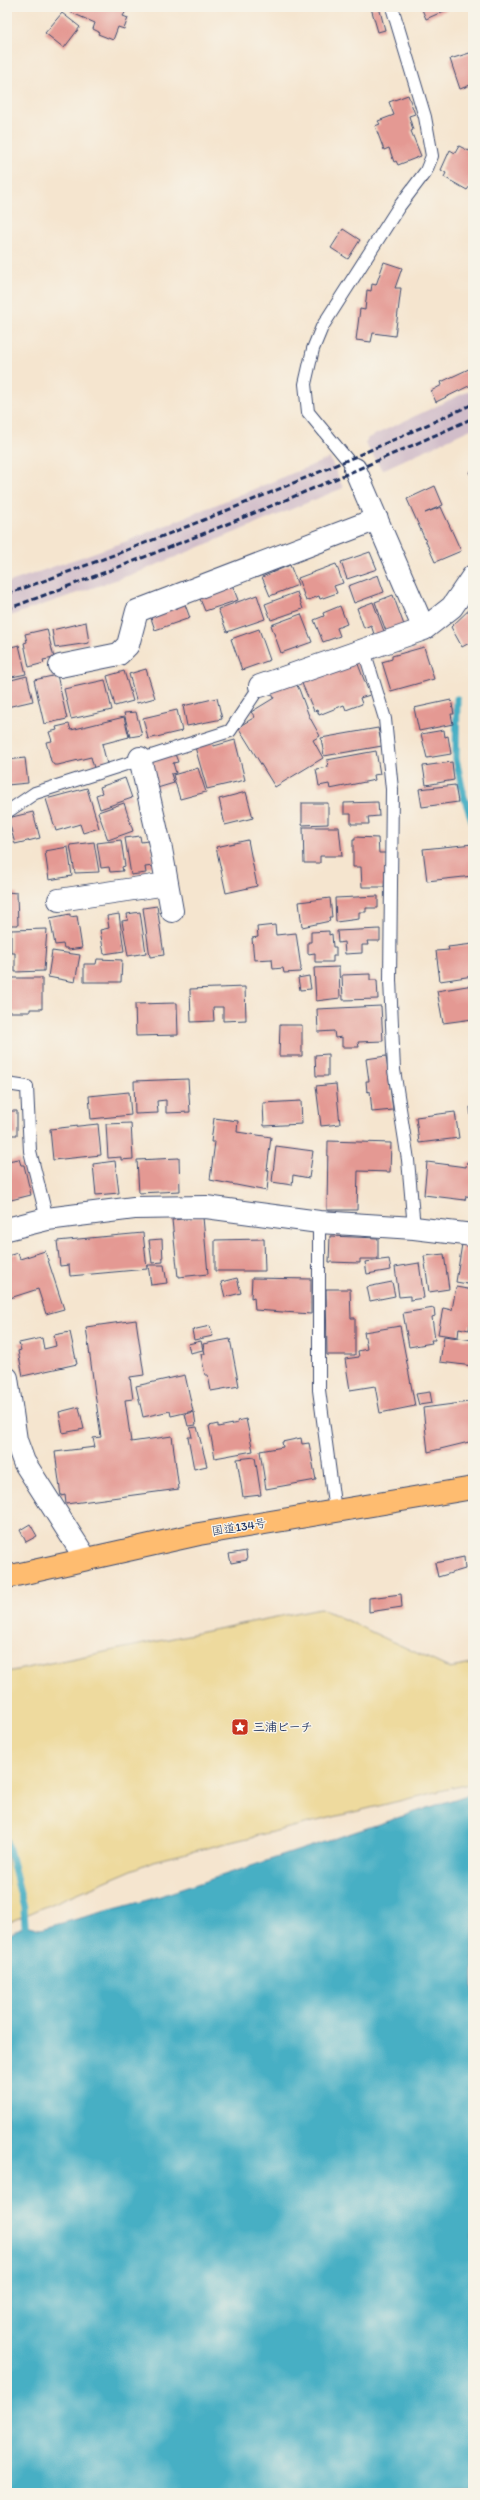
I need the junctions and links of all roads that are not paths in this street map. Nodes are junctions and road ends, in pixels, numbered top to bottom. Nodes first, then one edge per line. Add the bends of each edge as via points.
1 (392, 7) edge
2 (355, 469) joint
3 (377, 519) junction
4 (473, 576) edge
5 (424, 629) junction
6 (364, 650) junction
7 (60, 666) dead end
8 (260, 686) joint
9 (140, 758) junction
10 (7, 812) edge
11 (167, 884) junction
12 (59, 900) dead end
13 (172, 911) dead end
14 (7, 1084) edge
15 (47, 1219) junction
16 (320, 1222) junction
17 (414, 1228) junction
18 (7, 1230) edge
19 (473, 1235) edge
20 (7, 1378) edge
21 (473, 1488) edge
22 (335, 1511) junction
23 (86, 1558) junction
24 (7, 1578) edge

1 - 2 lane via 425,116 432,156 426,171 398,208 322,327 313,349 305,384 308,412
2 - 3 street
3 - 5 street
3 - 7 street via 137,610 128,646 119,654
4 - 5 street via 452,607
5 - 6 street
6 - 8 street
6 - 17 lane via 385,719 392,789 390,980 394,1070 408,1160
8 - 9 lane via 230,731
9 - 10 lane via 35,793
9 - 11 street
11 - 12 street
11 - 13 street
14 - 15 lane via 27,1088 30,1151
15 - 16 street via 134,1208 206,1207
15 - 18 street
16 - 17 street
16 - 22 lane via 319,1390
17 - 19 street
20 - 23 street via 16,1440 24,1462
21 - 22 highway, 国道134号
22 - 23 highway, 国道134号 via 199,1534
23 - 24 highway, 国道134号

